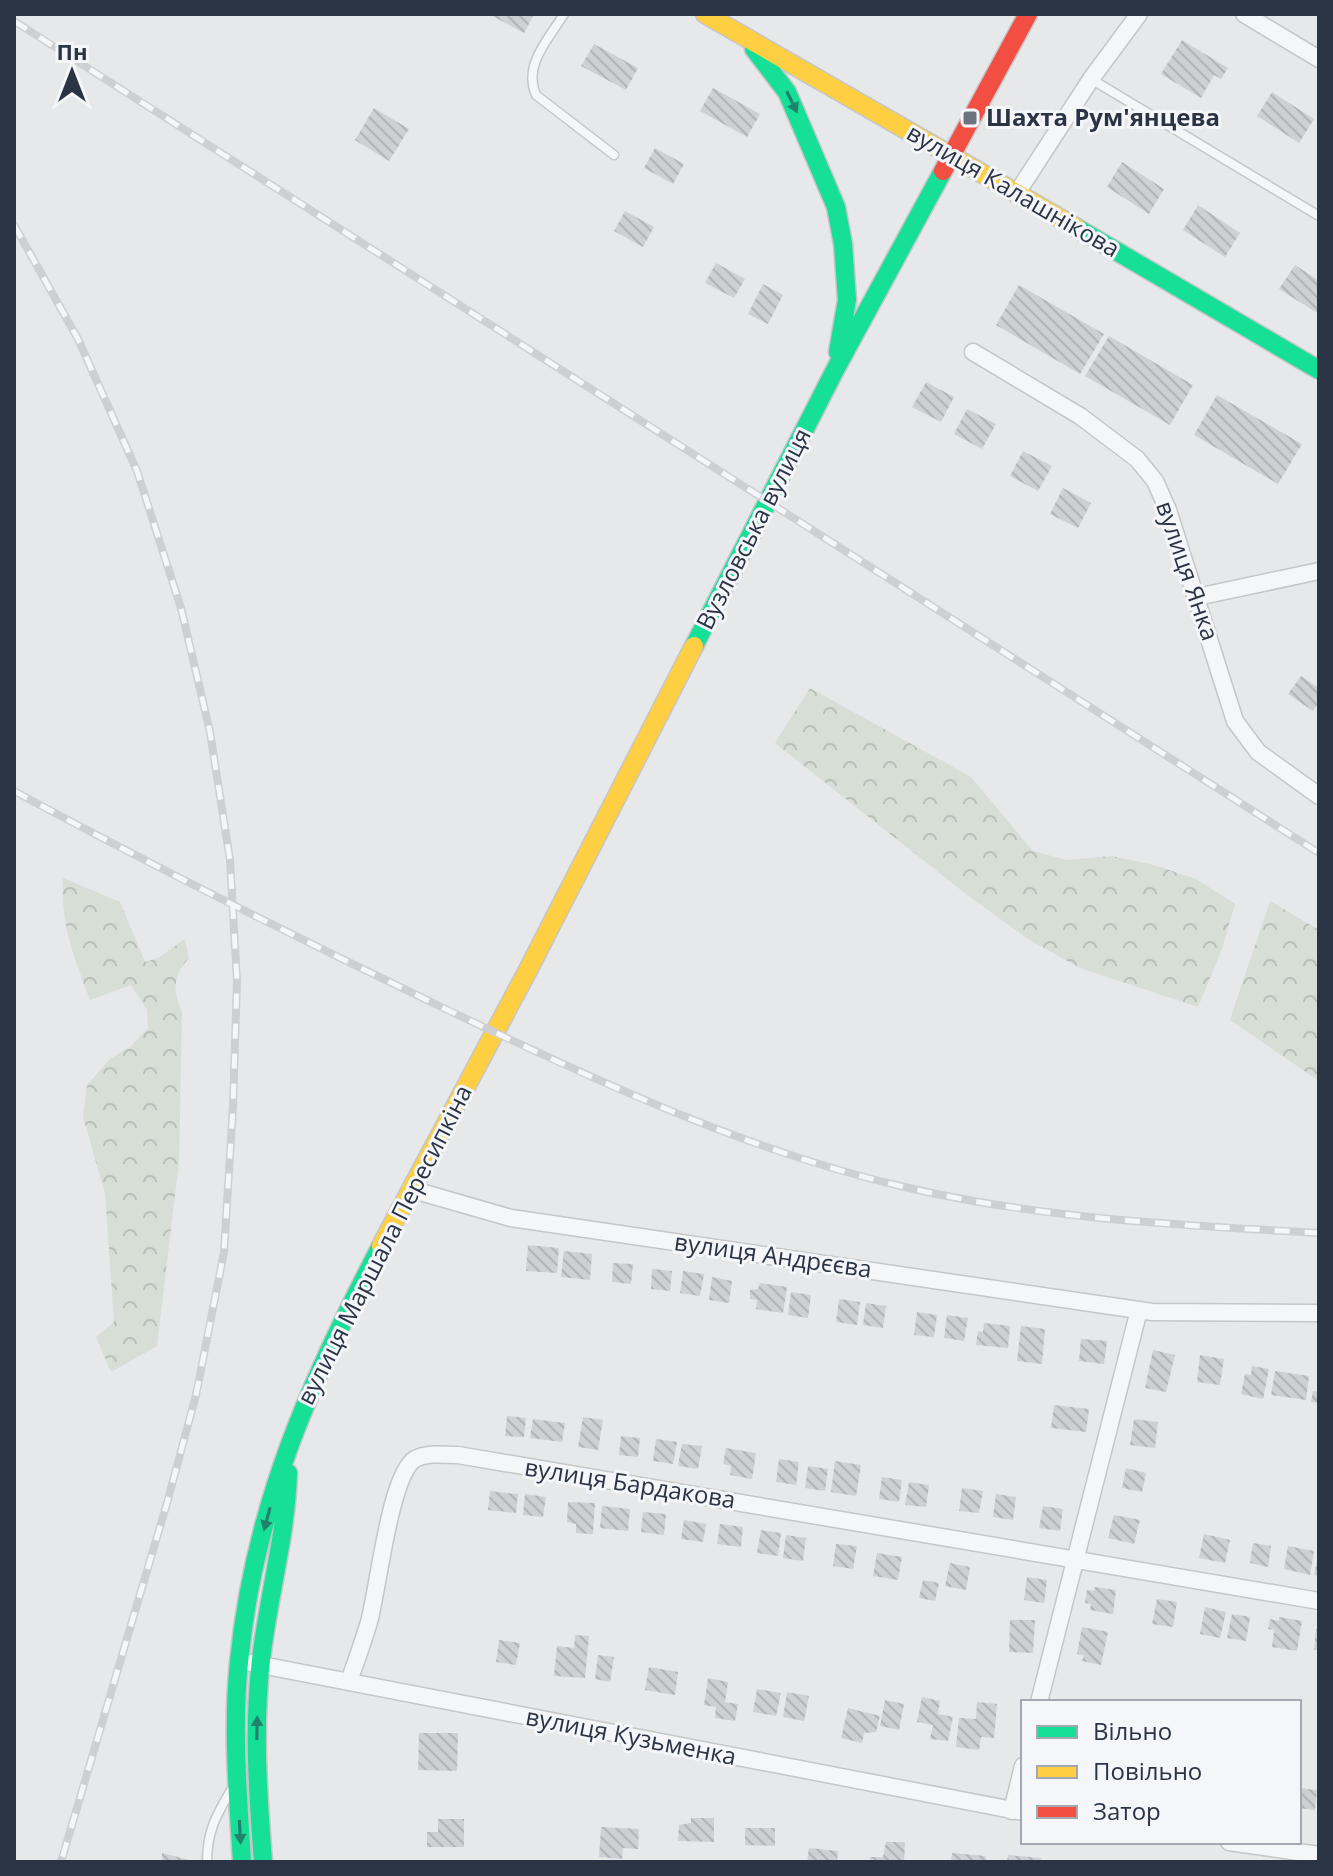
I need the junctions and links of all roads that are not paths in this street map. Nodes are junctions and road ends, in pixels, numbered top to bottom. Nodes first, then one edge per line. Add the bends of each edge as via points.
1 (564, 14) edge
2 (705, 14) edge
3 (1028, 14) edge
4 (1139, 14) edge
5 (1244, 14) edge
6 (746, 39) junction
7 (1319, 59) edge
8 (1091, 79) junction
9 (951, 154) junction
10 (614, 155) dead end
11 (1017, 193) junction
12 (1319, 216) edge
13 (973, 352) dead end
14 (835, 370) junction
15 (1319, 370) edge
16 (1319, 571) edge
17 (1197, 597) junction
18 (1319, 796) edge
19 (484, 1047) joint
20 (410, 1189) junction
21 (1139, 1310) junction
22 (1319, 1313) edge
23 (288, 1444) junction
24 (1076, 1559) junction
25 (1319, 1601) edge
26 (239, 1662) junction
27 (260, 1663) junction
28 (349, 1681) junction
29 (1040, 1700) edge
30 (238, 1779) junction
31 (1021, 1781) edge
32 (1017, 1812) edge
33 (1243, 1844) edge
34 (1319, 1855) edge
35 (207, 1862) edge
36 (242, 1862) edge
37 (263, 1862) edge

1 - 10 lane via 532,66 530,81 536,95
2 - 6 main road, вулиця Калашнікова
3 - 9 main road, Вузловська вулиця
4 - 8 street
5 - 7 street
6 - 9 main road, вулиця Калашнікова
6 -> 14 main road via 787,92 836,207 847,300
8 - 11 street
8 - 12 lane
9 - 11 main road, вулиця Калашнікова
9 - 14 main road, Вузловська вулиця
11 - 15 main road, вулиця Калашнікова
13 - 17 street, вулиця Янка via 1080,416 1137,459 1168,510
14 - 19 main road, Вузловська вулиця
16 - 17 street
17 - 18 street, вулиця Янка via 1235,721 1258,752
19 - 20 main road, вулиця Маршала Пересипкіна
20 - 21 street, вулиця Андрєєва via 511,1218
20 - 23 main road, вулиця Маршала Пересипкіна
21 - 22 street, вулиця Андрєєва
21 - 24 street
23 -> 26 main road, вулиця Маршала Пересипкіна via 256,1561
23 - 27 main road, вулиця Маршала Пересипкіна via 288,1508
24 - 25 street, вулиця Бардакова
24 - 28 street, вулиця Бардакова via 429,1454 413,1460 402,1474 369,1621
24 - 29 street
26 - 27 street, вулиця Кузьменка
26 - 30 main road, вулиця Маршала Пересипкіна
27 - 28 street, вулиця Кузьменка
37 -> 27 main road, вулиця Маршала Пересипкіна via 257,1732
28 - 32 street, вулиця Кузьменка
30 - 35 lane via 214,1819
30 -> 36 main road, вулиця Маршала Пересипкіна
31 - 32 street
33 - 34 street

